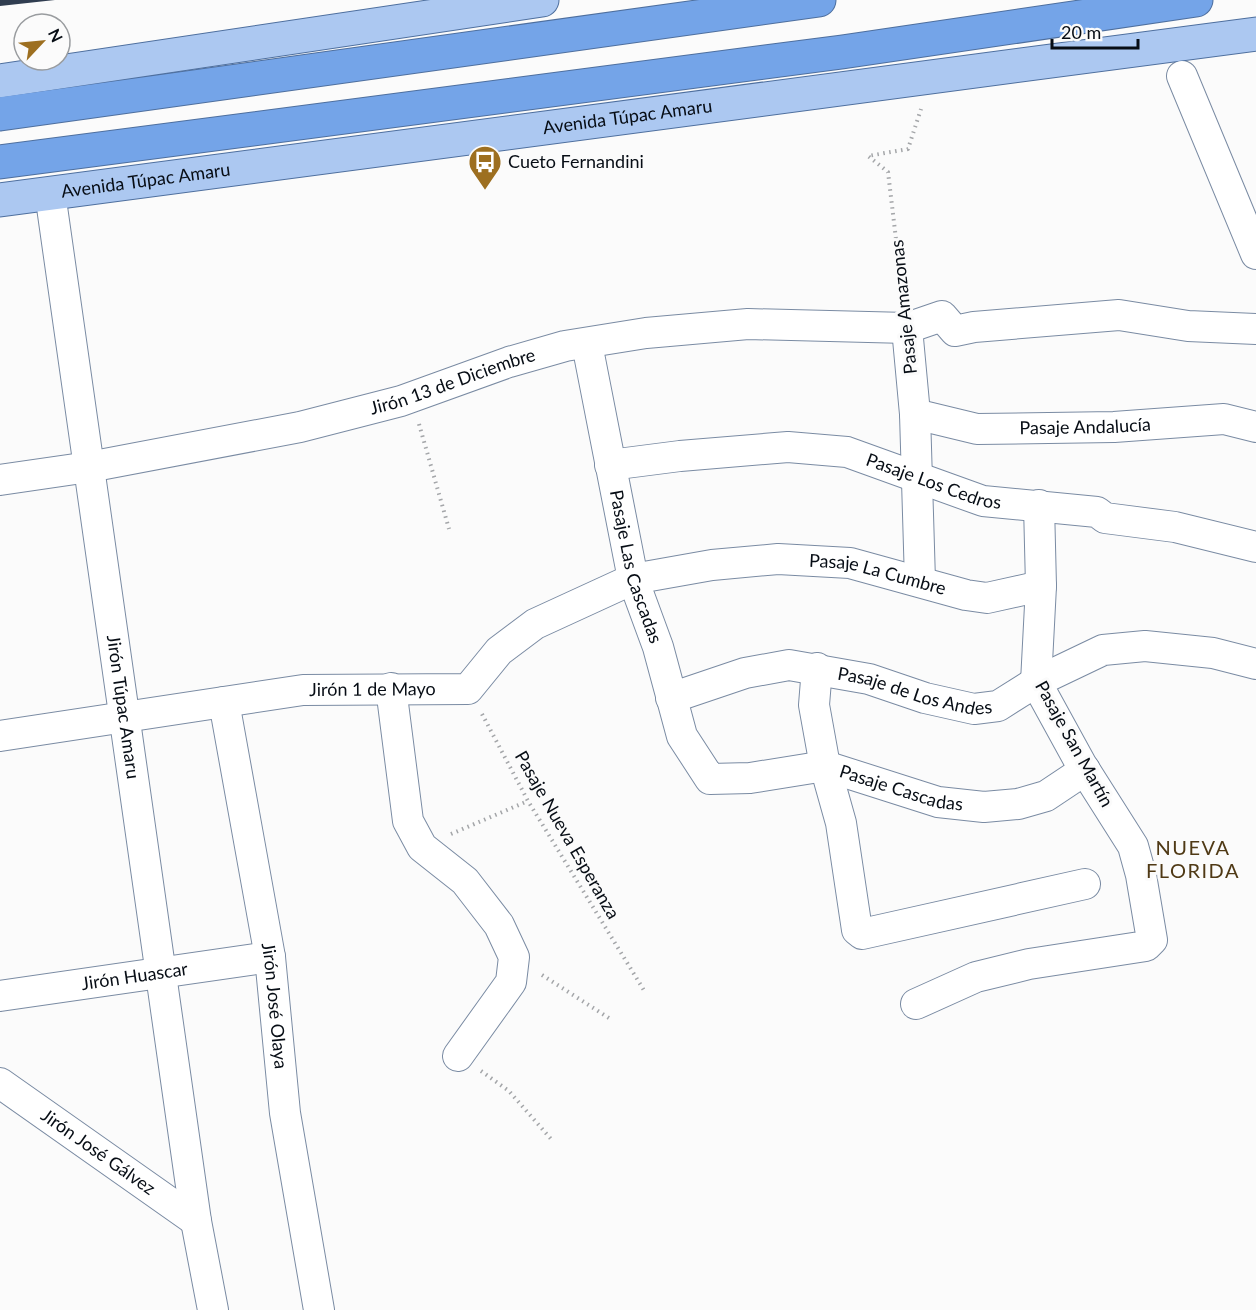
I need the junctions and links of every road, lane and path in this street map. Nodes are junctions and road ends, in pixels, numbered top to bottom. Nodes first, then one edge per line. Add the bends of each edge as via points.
1 (542, 0) edge
2 (819, 0) edge
3 (1196, 0) edge
4 (487, 4) edge
5 (1256, 34) edge
6 (1182, 76) dead end
7 (927, 79) junction
8 (0, 81) edge
9 (0, 114) edge
10 (0, 162) edge
11 (50, 193) junction
12 (0, 200) edge
13 (1256, 254) edge
14 (907, 328) junction
15 (1256, 329) edge
16 (587, 344) junction
17 (411, 398) junction
18 (915, 414) junction
19 (1256, 427) edge
20 (610, 465) junction
21 (89, 467) junction
22 (918, 476) junction
23 (0, 480) edge
24 (1039, 505) junction
25 (449, 529) dead end
26 (1256, 547) edge
27 (633, 579) junction
28 (920, 581) junction
29 (1041, 586) junction
30 (1256, 664) edge
31 (817, 668) junction
32 (1035, 682) junction
33 (391, 688) junction
34 (468, 689) junction
35 (671, 698) junction
36 (224, 702) junction
37 (124, 717) junction
38 (0, 736) edge
39 (825, 766) junction
40 (1085, 770) junction
41 (710, 779) joint
42 (528, 801) junction
43 (422, 847) junction
44 (1085, 884) dead end
45 (270, 957) junction
46 (514, 957) junction
47 (161, 972) junction
48 (645, 992) dead end
49 (0, 996) edge
50 (916, 1004) dead end
51 (612, 1020) dead end
52 (458, 1056) joint
53 (0, 1083) edge
54 (551, 1139) dead end
55 (196, 1221) junction
56 (213, 1310) edge
57 (319, 1310) edge

1 - 4 main road
2 - 9 highway
3 - 10 highway, Avenida Túpac Amaru via 831,54
4 - 8 main road
5 - 7 main road, Avenida Túpac Amaru
6 - 13 street
7 - 11 main road, Avenida Túpac Amaru
7 - 14 path, Pasaje Amazonas via 908,149 868,156 888,172
11 - 12 main road, Avenida Túpac Amaru
11 - 21 street, Jirón Túpac Amaru
14 - 15 street via 942,316 955,331 1119,315 1188,327
14 - 16 street, Jirón 13 de Diciembre via 748,324 646,333
14 - 18 street, Pasaje Amazonas
16 - 17 street, Jirón 13 de Diciembre via 508,362
16 - 20 street, Pasaje Las Cascadas
17 - 21 street, Jirón 13 de Diciembre via 281,431
17 - 25 path
18 - 19 street, Pasaje Andalucía via 977,429 1114,427 1224,419
18 - 22 street, Pasaje Amazonas
20 - 22 street, Pasaje Los Cedros via 788,447 847,452
20 - 27 street, Pasaje Las Cascadas
21 - 23 street, Jirón 13 de Diciembre
21 - 37 street, Jirón Túpac Amaru
22 - 24 street, Pasaje Los Cedros via 983,501
22 - 28 street, Pasaje Amazonas
24 - 26 street, Pasaje Los Cedros via 1175,527
24 - 29 street, Pasaje San Martín
27 - 28 street, Pasaje La Cumbre via 712,565 778,559 850,563
27 - 34 street via 535,624 499,651
27 - 35 street, Pasaje Las Cascadas via 658,647
28 - 29 street, Pasaje La Cumbre via 987,598
29 - 32 street, Pasaje San Martín
30 - 32 street, Pasaje de Los Andes via 1213,653 1145,646 1104,650
31 - 32 street, Pasaje de Los Andes via 974,709 998,706
31 - 35 street, Pasaje de Los Andes via 789,665 745,673
31 - 39 street via 814,705
32 - 40 street, Pasaje San Martín
33 - 34 street, Jirón 1 de Mayo
33 - 36 street, Jirón 1 de Mayo via 303,690
33 - 43 street via 408,821
34 - 42 path, Pasaje Nueva Esperanza
35 - 41 street, Pasaje Las Cascadas via 682,735
36 - 37 street, Jirón 1 de Mayo
36 - 45 street, Jirón José Olaya
37 - 38 street, Jirón 1 de Mayo
37 - 47 street, Jirón Túpac Amaru
39 - 40 street, Pasaje Cascadas via 938,802 984,807 1046,796
39 - 41 street, Pasaje Cascadas via 750,778
39 - 44 street via 841,823 857,930 862,934
40 - 50 street, Pasaje San Martín via 1133,846 1152,940 1146,946 1029,964 976,977
42 - 43 path
42 - 48 path, Pasaje Nueva Esperanza
43 - 46 street via 465,881 500,926
45 - 47 street, Jirón Huascar
45 - 57 street, Jirón José Olaya via 285,1113
46 - 51 path
46 - 52 street via 511,982
47 - 49 street, Jirón Huascar
47 - 55 street, Jirón Túpac Amaru
52 - 54 path via 509,1091
53 - 55 street, Jirón José Gálvez
55 - 56 street, Jirón Túpac Amaru

